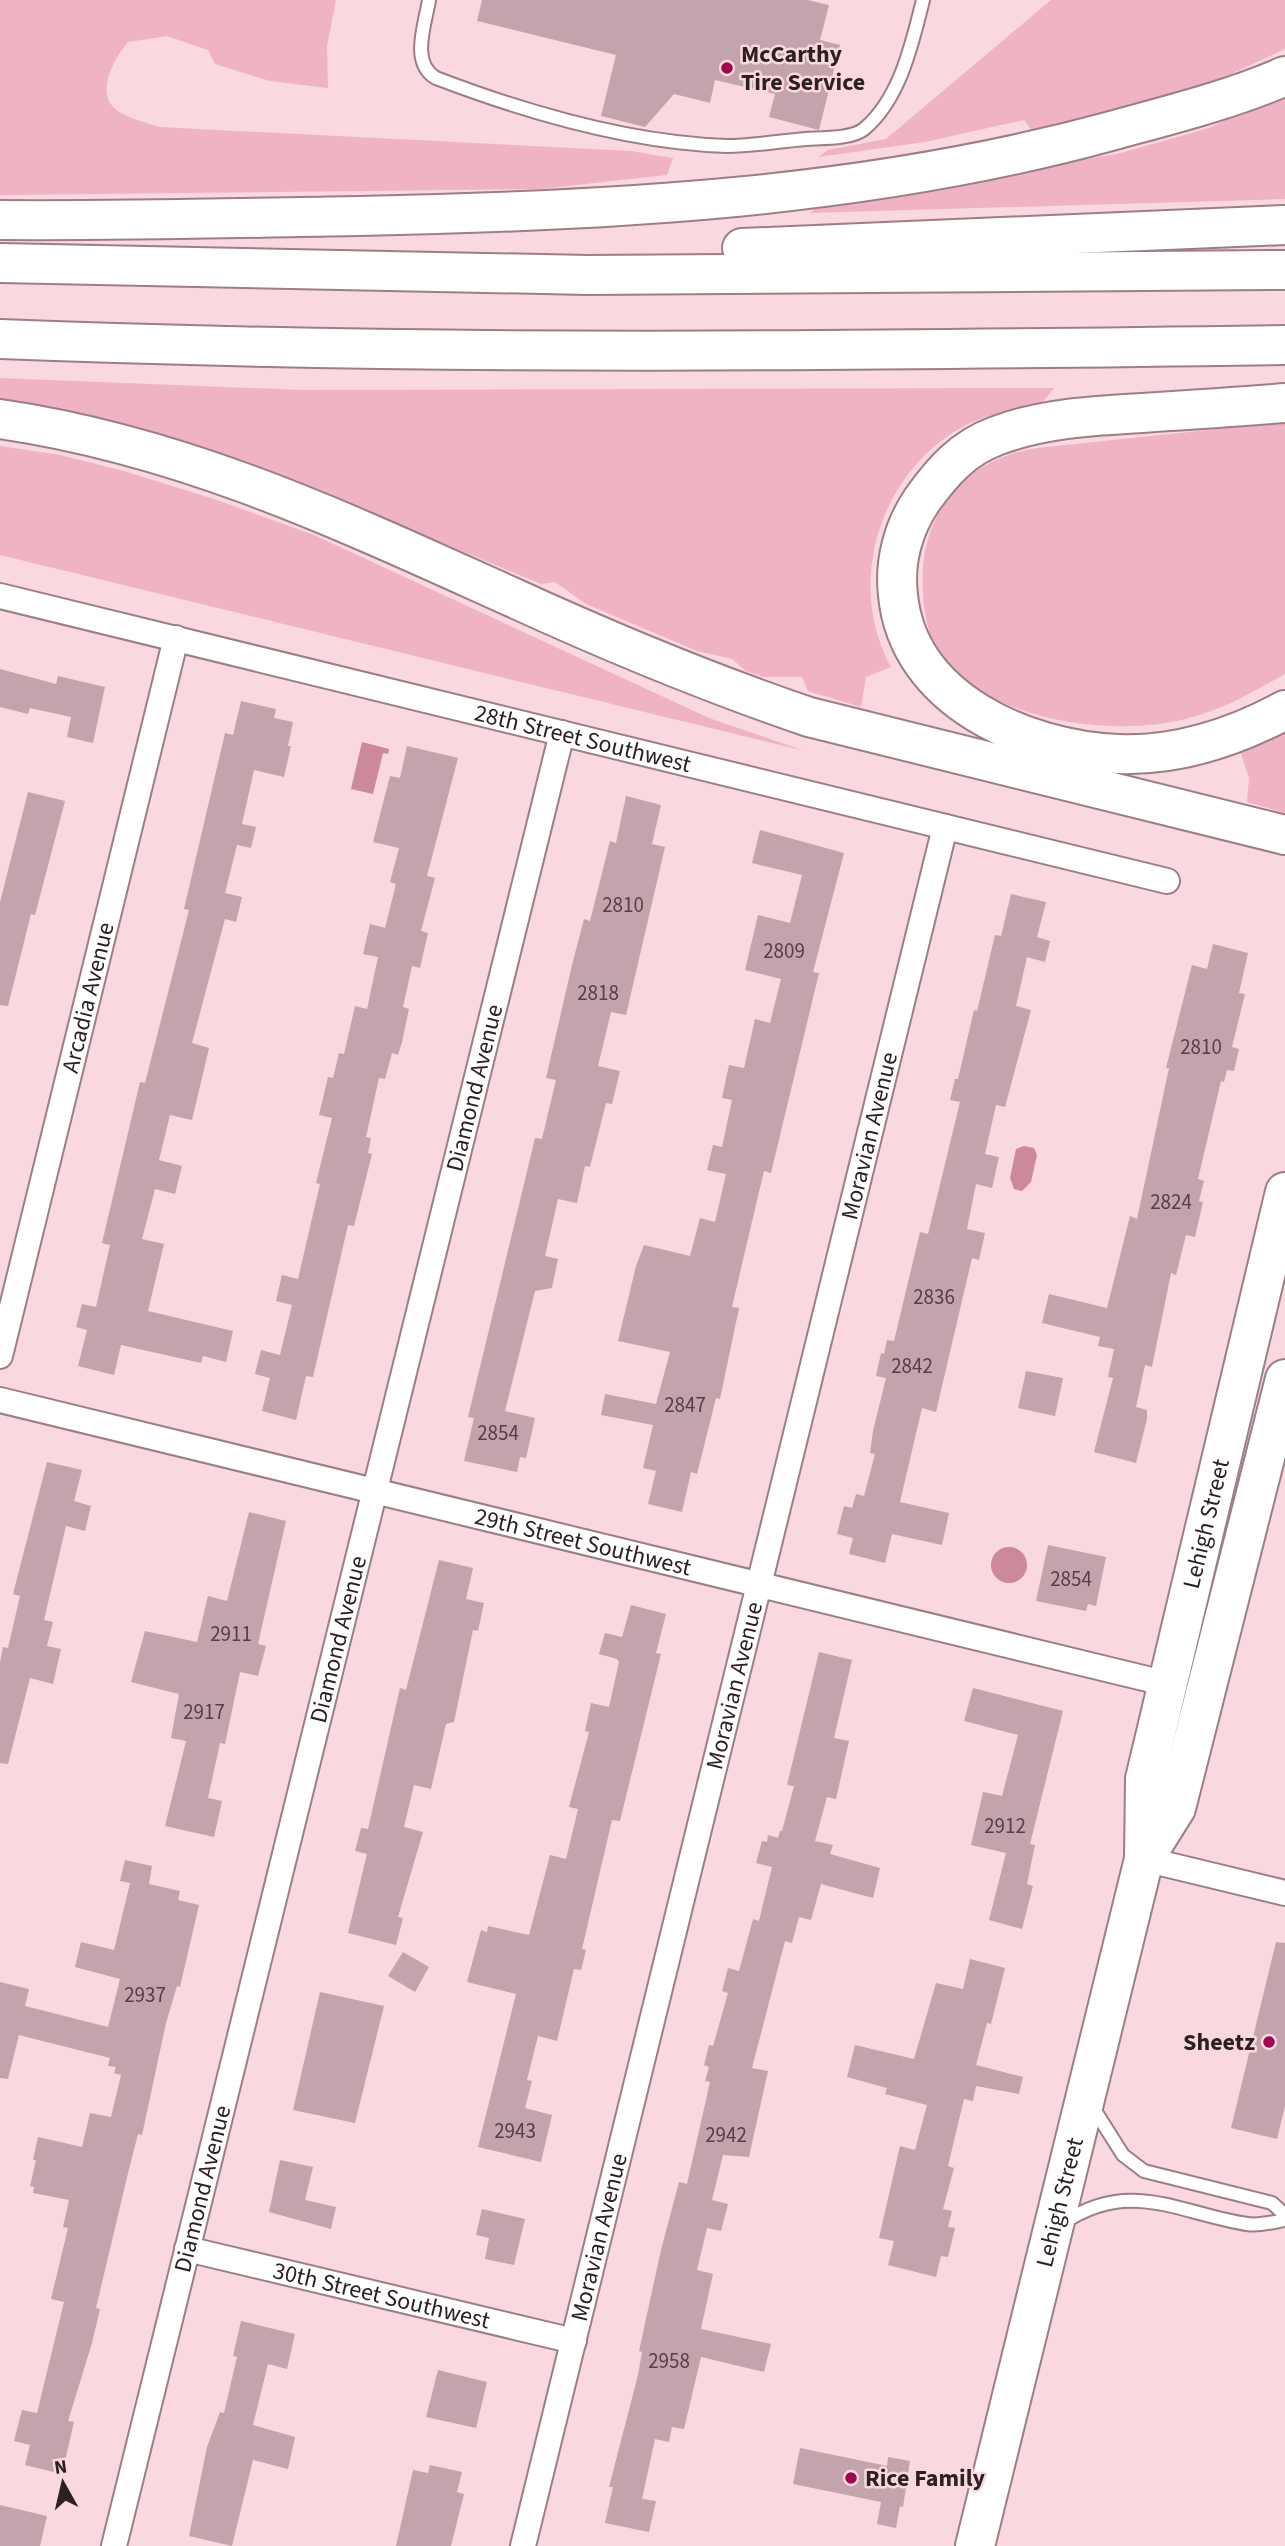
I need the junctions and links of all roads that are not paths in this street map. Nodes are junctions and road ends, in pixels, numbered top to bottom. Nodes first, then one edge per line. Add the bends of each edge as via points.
1 (429, 0) edge
2 (923, 0) edge
3 (1285, 76) edge
4 (0, 220) edge
5 (1285, 225) edge
6 (0, 263) edge
7 (225, 270) junction
8 (1285, 270) edge
9 (0, 339) edge
10 (1285, 345) edge
11 (1285, 404) edge
12 (0, 419) edge
13 (0, 596) edge
14 (176, 638) junction
15 (1285, 710) edge
16 (562, 733) junction
17 (945, 827) junction
18 (1285, 835) edge
19 (1167, 881) dead end
20 (1285, 1192) edge
21 (0, 1356) edge
22 (1285, 1379) edge
23 (0, 1400) edge
24 (374, 1491) junction
25 (759, 1584) junction
26 (1168, 1684) junction
27 (1144, 1859) junction
28 (1285, 1893) edge
29 (1085, 2095) junction
30 (1285, 2218) edge
31 (1054, 2228) junction
32 (187, 2249) junction
33 (573, 2341) junction
34 (114, 2546) edge
35 (523, 2546) edge
36 (975, 2546) edge

1 - 2 lane via 420,58 436,78 590,125 657,139 730,146 861,132 879,114 896,82
3 - 4 highway via 1056,146 812,188 558,212
5 - 7 highway
6 - 7 highway
7 - 8 highway via 588,275
9 - 10 highway via 735,353
11 - 15 highway via 1076,417 996,436 969,448 949,465 914,512 901,544 896,578 900,613 921,663 944,689 973,710 1039,740 1080,750 1159,753 1245,731
12 - 18 highway via 130,446 226,474 322,511 530,606 809,717
13 - 14 street, 28th Street Southwest
14 - 16 street, 28th Street Southwest
14 - 21 street, Arcadia Avenue
16 - 17 street, 28th Street Southwest
16 - 24 street, Diamond Avenue
17 - 19 street, 28th Street Southwest
17 - 25 street, Moravian Avenue
20 - 26 highway, Lehigh Street
22 - 27 highway, Lehigh Street via 1176,1808
23 - 24 street, 29th Street Southwest
24 - 25 street, 29th Street Southwest
24 - 32 street, Diamond Avenue
25 - 26 street, 29th Street Southwest
25 - 33 street, Moravian Avenue
26 - 27 highway, Lehigh Street via 1145,1779
27 - 28 street
27 - 29 highway, Lehigh Street
29 - 30 lane via 1123,2155 1144,2171 1272,2203
29 - 31 highway, Lehigh Street
30 - 31 lane via 1250,2225 1155,2201 1123,2200 1097,2204
31 - 36 highway, Lehigh Street
32 - 33 street, 30th Street Southwest
32 - 34 street, Diamond Avenue
33 - 35 street, Moravian Avenue

